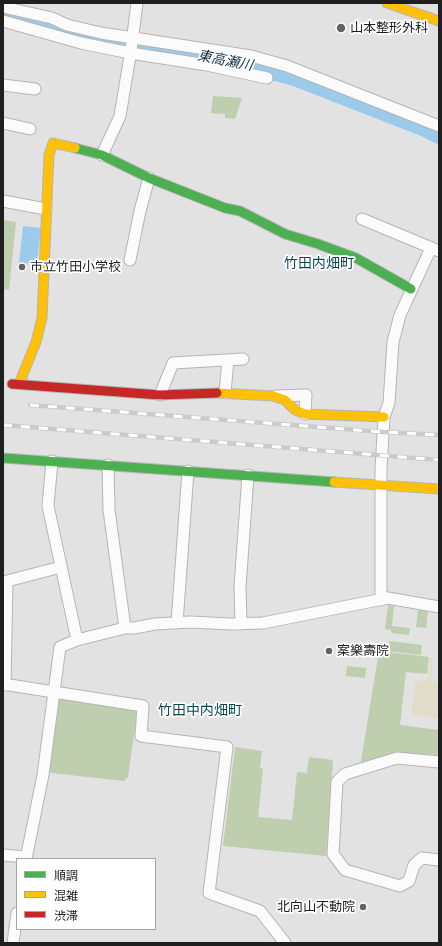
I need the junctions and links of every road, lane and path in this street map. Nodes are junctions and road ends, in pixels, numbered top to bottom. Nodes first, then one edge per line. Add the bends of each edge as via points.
1 (136, 3) edge
2 (387, 3) edge
3 (3, 6) edge
4 (3, 21) edge
5 (439, 21) edge
6 (131, 46) junction
7 (267, 78) dead end
8 (3, 85) edge
9 (35, 89) dead end
10 (3, 123) edge
11 (439, 126) edge
12 (30, 129) dead end
13 (102, 155) junction
14 (149, 178) junction
15 (3, 201) edge
16 (46, 209) junction
17 (362, 219) dead end
18 (435, 249) edge
19 (130, 260) dead end
20 (411, 289) junction
21 (242, 359) dead end
22 (228, 360) junction
23 (11, 383) edge
24 (225, 393) junction
25 (160, 395) junction
26 (273, 396) junction
27 (305, 414) junction
28 (384, 416) junction
29 (3, 458) edge
30 (52, 461) junction
31 (108, 465) junction
32 (188, 471) junction
33 (248, 475) junction
34 (381, 484) junction
35 (439, 488) edge
36 (61, 567) junction
37 (381, 600) junction
38 (439, 607) edge
39 (177, 623) junction
40 (241, 624) junction
41 (125, 628) junction
42 (77, 640) junction
43 (4, 684) edge
44 (55, 693) junction
45 (439, 762) edge
46 (3, 855) edge
47 (26, 858) edge
48 (439, 860) edge
49 (16, 920) edge
50 (13, 943) edge
51 (285, 943) edge

1 - 6 street
2 - 5 main road
3 - 6 street via 101,33
4 - 6 street via 81,43
6 - 7 street
6 - 11 street via 218,50 252,56 287,66
6 - 13 street via 120,116
8 - 9 street
10 - 12 street
13 - 14 main road
13 - 16 main road via 53,143 49,155
14 - 19 street
14 - 20 main road via 225,208 240,211 285,234 356,258
15 - 16 street
16 - 23 main road via 42,318 36,342
17 - 18 street
18 - 20 street
20 - 28 street via 400,315 393,342 389,403
21 - 22 street
22 - 24 street
22 - 25 street via 173,363
23 - 25 main road
24 - 25 main road
24 - 26 main road
26 - 27 main road via 285,400 295,410
26 - 27 street via 306,395
27 - 28 main road
28 - 34 street
29 - 30 main road
30 - 31 main road
30 - 36 street via 48,506
31 - 32 main road
31 - 41 street via 109,510
32 - 33 main road
32 - 39 street
33 - 34 main road
33 - 40 street via 240,587
34 - 35 main road
34 - 37 street
36 - 42 street
36 - 43 street via 7,581
37 - 38 street via 388,598
37 - 40 street via 263,623
39 - 40 street
39 - 41 street
41 - 42 street
42 - 44 street via 60,647
43 - 44 street
44 - 47 street via 43,775
44 - 51 street via 143,706 141,736 227,747 209,893 260,911
45 - 48 street via 397,758 346,774 337,782 333,854 345,870 400,886 409,881 414,865 422,858
46 - 47 street
49 - 50 street

